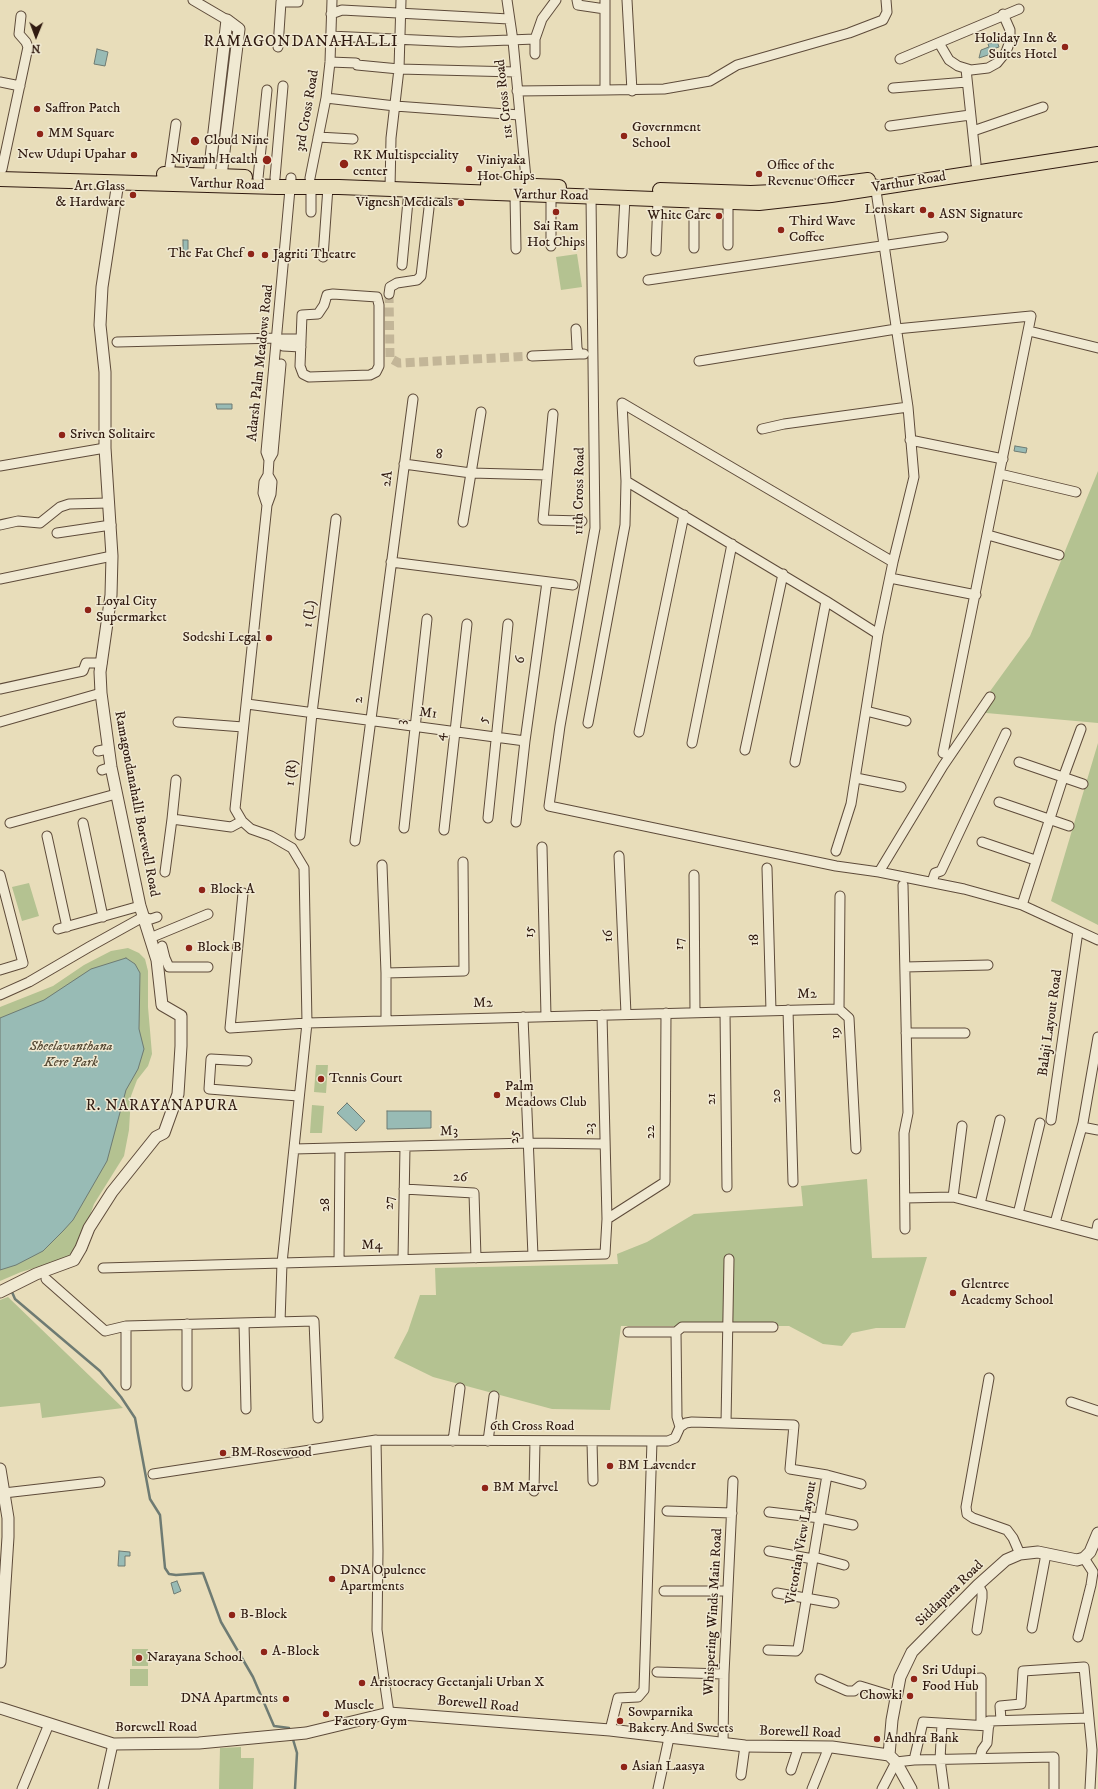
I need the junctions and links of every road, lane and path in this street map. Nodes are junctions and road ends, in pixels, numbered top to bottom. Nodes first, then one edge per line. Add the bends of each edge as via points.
1 (193, 0) edge
2 (298, 0) edge
3 (332, 0) edge
4 (401, 0) edge
5 (507, 0) edge
6 (556, 0) edge
7 (577, 0) edge
8 (627, 0) edge
9 (886, 0) edge
10 (605, 4) edge
11 (1019, 8) dead end
12 (330, 14) junction
13 (401, 14) junction
14 (1003, 14) junction
15 (21, 16) dead end
16 (509, 19) junction
17 (227, 20) joint
18 (330, 36) junction
19 (400, 39) junction
20 (535, 39) junction
21 (513, 41) junction
22 (939, 43) junction
23 (278, 47) dead end
24 (535, 54) dead end
25 (900, 59) dead end
26 (330, 62) junction
27 (399, 69) junction
28 (966, 69) junction
29 (516, 72) junction
30 (0, 82) edge
31 (967, 82) junction
32 (20, 86) junction
33 (283, 86) dead end
34 (894, 88) dead end
35 (267, 90) dead end
36 (605, 90) junction
37 (632, 90) junction
38 (517, 91) junction
39 (326, 98) junction
40 (395, 106) junction
41 (1043, 107) dead end
42 (520, 115) junction
43 (970, 115) junction
44 (176, 124) dead end
45 (890, 126) dead end
46 (973, 131) junction
47 (318, 137) junction
48 (353, 139) dead end
49 (1098, 145) edge
50 (1098, 154) edge
51 (976, 164) junction
52 (1, 173) edge
53 (169, 174) junction
54 (215, 176) junction
55 (258, 178) junction
56 (275, 178) junction
57 (118, 182) junction
58 (292, 182) junction
59 (336, 184) junction
60 (875, 184) junction
61 (310, 185) junction
62 (390, 185) junction
63 (409, 190) junction
64 (432, 191) junction
65 (523, 192) junction
66 (551, 196) junction
67 (591, 197) junction
68 (625, 198) junction
69 (658, 200) junction
70 (694, 201) junction
71 (728, 202) junction
72 (311, 212) dead end
73 (943, 237) dead end
74 (728, 245) dead end
75 (883, 245) junction
76 (551, 246) dead end
77 (694, 248) dead end
78 (516, 249) dead end
79 (656, 251) dead end
80 (622, 253) dead end
81 (324, 257) dead end
82 (402, 265) dead end
83 (648, 280) dead end
84 (389, 294) dead end
85 (576, 329) dead end
86 (896, 329) junction
87 (1029, 331) junction
88 (281, 341) junction
89 (117, 342) dead end
90 (301, 343) junction
91 (1098, 348) edge
92 (579, 354) junction
93 (593, 354) junction
94 (532, 356) tunnel mouth
95 (699, 361) dead end
96 (413, 399) dead end
97 (908, 407) junction
98 (481, 412) dead end
99 (553, 414) dead end
100 (762, 429) dead end
101 (910, 440) junction
102 (105, 448) junction
103 (1003, 459) junction
104 (404, 464) junction
105 (0, 466) edge
106 (471, 473) junction
107 (1000, 474) junction
108 (547, 475) junction
109 (626, 481) junction
110 (1076, 492) dead end
111 (108, 502) junction
112 (684, 515) junction
113 (336, 519) dead end
114 (582, 521) dead end
115 (463, 522) dead end
116 (0, 525) edge
117 (111, 525) junction
118 (57, 533) dead end
119 (988, 535) junction
120 (732, 544) junction
121 (1058, 555) dead end
122 (112, 556) junction
123 (391, 562) junction
124 (893, 562) junction
125 (783, 574) junction
126 (890, 578) junction
127 (0, 579) edge
128 (547, 582) junction
129 (573, 586) dead end
130 (976, 595) junction
131 (826, 601) junction
132 (427, 619) dead end
133 (467, 624) dead end
134 (508, 624) dead end
135 (878, 634) junction
136 (102, 663) junction
137 (0, 690) edge
138 (101, 693) junction
139 (990, 697) dead end
140 (247, 704) junction
141 (866, 711) junction
142 (312, 713) junction
143 (370, 721) junction
144 (906, 721) dead end
145 (0, 722) edge
146 (178, 722) dead end
147 (588, 723) dead end
148 (244, 727) junction
149 (415, 727) junction
150 (1081, 729) dead end
151 (455, 732) junction
152 (639, 732) dead end
153 (1006, 733) dead end
154 (496, 738) junction
155 (525, 741) junction
156 (692, 742) dead end
157 (745, 750) dead end
158 (944, 753) dead end
159 (794, 762) dead end
160 (1019, 762) dead end
161 (856, 778) junction
162 (1063, 778) junction
163 (176, 780) dead end
164 (1083, 784) dead end
165 (902, 787) dead end
166 (116, 794) junction
167 (999, 802) dead end
168 (488, 818) dead end
169 (172, 819) junction
170 (1049, 819) junction
171 (242, 821) junction
172 (10, 822) dead end
173 (516, 822) dead end
174 (83, 823) dead end
175 (1069, 826) dead end
176 (404, 828) dead end
177 (444, 830) dead end
178 (300, 835) dead end
179 (47, 836) dead end
180 (355, 841) dead end
181 (982, 842) dead end
182 (542, 847) dead end
183 (836, 851) dead end
184 (620, 856) dead end
185 (1035, 860) junction
186 (463, 862) dead end
187 (382, 865) dead end
188 (767, 868) dead end
189 (941, 871) junction
190 (165, 872) dead end
191 (879, 872) junction
192 (0, 875) edge
193 (694, 875) dead end
194 (932, 882) junction
195 (943, 884) junction
196 (903, 885) dead end
197 (243, 893) dead end
198 (840, 896) dead end
199 (1022, 905) junction
200 (140, 906) junction
201 (208, 914) dead end
202 (103, 917) junction
203 (150, 917) junction
204 (1078, 931) junction
205 (1098, 940) edge
206 (157, 943) junction
207 (161, 959) junction
208 (988, 965) dead end
209 (208, 967) dead end
210 (905, 967) junction
211 (0, 970) edge
212 (386, 973) junction
213 (0, 995) edge
214 (839, 1009) junction
215 (771, 1010) junction
216 (788, 1010) junction
217 (695, 1012) junction
218 (725, 1012) junction
219 (666, 1013) junction
220 (626, 1014) junction
221 (602, 1015) junction
222 (546, 1016) junction
223 (523, 1017) junction
224 (386, 1020) junction
225 (307, 1023) junction
226 (906, 1033) junction
227 (965, 1033) dead end
228 (1098, 1037) edge
229 (247, 1061) dead end
230 (298, 1096) junction
231 (1000, 1120) dead end
232 (1051, 1120) dead end
233 (1040, 1123) dead end
234 (962, 1126) dead end
235 (1082, 1127) junction
236 (1098, 1130) edge
237 (529, 1143) junction
238 (604, 1144) junction
239 (405, 1148) junction
240 (294, 1149) junction
241 (340, 1149) junction
242 (856, 1149) dead end
243 (793, 1182) dead end
244 (727, 1187) dead end
245 (404, 1189) junction
246 (905, 1198) junction
247 (953, 1198) junction
248 (980, 1204) junction
249 (1018, 1214) junction
250 (607, 1219) junction
251 (1055, 1223) junction
252 (1098, 1224) edge
253 (905, 1229) dead end
254 (1097, 1234) edge
255 (533, 1256) junction
256 (476, 1258) junction
257 (403, 1259) junction
258 (729, 1259) dead end
259 (339, 1261) junction
260 (282, 1263) junction
261 (104, 1268) dead end
262 (46, 1279) dead end
263 (0, 1292) edge
264 (280, 1322) junction
265 (244, 1323) junction
266 (187, 1324) junction
267 (126, 1326) junction
268 (728, 1327) junction
269 (773, 1327) dead end
270 (628, 1332) dead end
271 (676, 1332) junction
272 (990, 1378) dead end
273 (126, 1385) dead end
274 (187, 1386) dead end
275 (460, 1388) dead end
276 (494, 1396) dead end
277 (1071, 1402) dead end
278 (246, 1409) dead end
279 (1098, 1411) edge
280 (318, 1418) dead end
281 (726, 1423) junction
282 (680, 1427) junction
283 (376, 1440) junction
284 (453, 1441) junction
285 (488, 1441) junction
286 (535, 1441) junction
287 (652, 1441) junction
288 (592, 1442) junction
289 (0, 1469) edge
290 (153, 1474) dead end
291 (828, 1475) junction
292 (593, 1481) dead end
293 (733, 1481) dead end
294 (100, 1482) dead end
295 (860, 1484) dead end
296 (534, 1490) dead end
297 (4, 1493) junction
298 (667, 1511) dead end
299 (769, 1512) dead end
300 (732, 1513) junction
301 (820, 1518) junction
302 (852, 1525) dead end
303 (1098, 1533) edge
304 (769, 1551) dead end
305 (1020, 1554) junction
306 (1046, 1554) junction
307 (813, 1558) junction
308 (1084, 1558) junction
309 (844, 1565) dead end
310 (978, 1585) junction
311 (664, 1591) dead end
312 (728, 1592) junction
313 (777, 1593) dead end
314 (806, 1598) junction
315 (834, 1603) dead end
316 (1032, 1628) dead end
317 (977, 1630) dead end
318 (1078, 1636) dead end
319 (768, 1650) dead end
320 (0, 1662) edge
321 (657, 1672) dead end
322 (724, 1674) junction
323 (820, 1679) dead end
324 (970, 1679) dead end
325 (896, 1697) junction
326 (0, 1708) edge
327 (389, 1713) junction
328 (1089, 1718) junction
329 (1001, 1720) junction
330 (49, 1724) junction
331 (942, 1724) junction
332 (985, 1725) junction
333 (610, 1730) junction
334 (669, 1738) junction
335 (112, 1744) junction
336 (723, 1744) junction
337 (745, 1746) junction
338 (799, 1746) junction
339 (829, 1747) junction
340 (892, 1758) junction
341 (980, 1758) junction
342 (940, 1759) junction
343 (914, 1760) junction
344 (791, 1770) dead end
345 (741, 1775) dead end
346 (22, 1789) edge
347 (103, 1789) edge
348 (658, 1789) edge
349 (812, 1789) edge
350 (882, 1789) edge
351 (911, 1789) edge
352 (944, 1789) edge
353 (1054, 1789) edge
354 (1090, 1789) edge

1 - 17 street
2 - 23 street via 281,2
3 - 12 street, 3rd Cross Road
4 - 13 street
5 - 16 street, 1st Cross Road
6 - 20 street via 542,18
7 - 10 street via 578,5
8 - 37 street
9 - 37 street via 885,18 848,33 737,65 710,81 664,89
10 - 36 street
11 - 14 street
12 - 13 street via 342,10
12 - 18 street, 3rd Cross Road
13 - 16 street
13 - 19 street
14 - 22 street
14 - 28 street via 1010,30 1006,52 997,63 988,68
15 - 32 street via 19,34 28,47
16 - 21 street, 1st Cross Road
17 - 54 street
18 - 19 street
18 - 26 street, 3rd Cross Road
19 - 21 street
19 - 27 street
20 - 21 street
20 - 24 street
21 - 29 street, 1st Cross Road
22 - 25 street
22 - 28 street via 949,60
26 - 27 street via 356,62 357,65
26 - 39 street, 3rd Cross Road
27 - 29 street
27 - 40 street
28 - 31 street
29 - 38 street, 1st Cross Road
30 - 32 street
31 - 34 street
31 - 43 street
32 - 52 street
33 - 56 street
35 - 55 street
36 - 37 street
36 - 38 street
38 - 42 street, 1st Cross Road
39 - 40 street
39 - 47 street, 3rd Cross Road
40 - 42 street
40 - 62 street
41 - 46 street
42 - 65 street, 1st Cross Road
43 - 45 street
43 - 46 street
44 - 53 street
46 - 51 street
47 - 48 street
47 - 61 street, 3rd Cross Road
49 - 51 main road, Varthur Road
50 - 60 main road, Varthur Road
51 - 60 main road, Varthur Road
52 - 53 main road, Varthur Road
52 - 57 main road, Varthur Road
53 - 54 main road, Varthur Road
54 - 55 main road, Varthur Road
55 - 56 main road, Varthur Road
56 - 58 main road, Varthur Road
57 - 58 main road, Varthur Road
57 - 102 street, Ramagondanahalli Borewell Road via 102,287 100,325 105,372
58 - 59 main road, Varthur Road
58 - 61 main road, Varthur Road
58 - 88 street, Adarsh Palm Meadows Road
59 - 61 main road, Varthur Road
59 - 62 main road, Varthur Road
59 - 81 street
60 - 65 main road, Varthur Road via 751,193
60 - 71 main road, Varthur Road via 759,203
60 - 75 street
61 - 72 street, 3rd Cross Road
62 - 63 main road, Varthur Road
62 - 65 main road, Varthur Road
63 - 64 main road, Varthur Road
63 - 82 street
64 - 65 main road, Varthur Road
64 - 84 street via 421,276 417,280 396,283 390,287
65 - 66 main road, Varthur Road
65 - 78 street, 1st Cross Road
66 - 67 main road, Varthur Road
66 - 76 street
67 - 68 main road, Varthur Road
67 - 93 street, 11th Cross Road
68 - 69 main road, Varthur Road
68 - 80 street
69 - 70 main road, Varthur Road
69 - 79 street
70 - 71 main road, Varthur Road
70 - 77 street
71 - 74 street
73 - 75 street
75 - 83 street
75 - 86 street
85 - 92 street
86 - 87 street via 1031,316
86 - 95 street
86 - 97 street
87 - 91 street
87 - 103 street
88 - 89 street
88 - 90 street
88 - 140 street, Adarsh Palm Meadows Road via 266,452 269,460 268,475 272,482 267,505
90 - 90 street via 300,366 303,374 309,377 370,375 376,372 379,366 377,297 327,295 318,314 302,315
92 - 93 street
92 - 94 street
93 - 191 street, 11th Cross Road via 595,528 560,726 549,806 836,866
96 - 104 street, 2A
97 - 100 street
97 - 101 street
98 - 106 street
99 - 108 street
101 - 103 street
101 - 124 street via 914,477
102 - 105 street
102 - 111 street, Ramagondanahalli Borewell Road
103 - 107 street
104 - 106 street, 8
104 - 123 street, 2A
106 - 108 street, 8
106 - 115 street
107 - 110 street
107 - 119 street
108 - 114 street via 543,520
109 - 112 street
109 - 124 street via 622,403
109 - 147 street via 625,525
111 - 116 street via 69,504 60,507 40,523 18,521
111 - 117 street, Ramagondanahalli Borewell Road
112 - 120 street
112 - 152 street
113 - 142 street, 1 (L)
117 - 118 street
117 - 122 street, Ramagondanahalli Borewell Road
119 - 121 street
119 - 130 street
120 - 125 street
120 - 156 street
122 - 127 street
122 - 136 street, Ramagondanahalli Borewell Road via 111,595
123 - 128 street
123 - 143 street, 2
124 - 126 street
125 - 131 street
125 - 157 street
126 - 130 street
126 - 135 street
128 - 129 street
128 - 155 street, 6
130 - 158 street
131 - 135 street
131 - 159 street
132 - 149 street, 3
133 - 151 street, 4
134 - 154 street, 5
135 - 141 street
136 - 137 street via 86,663 83,671
136 - 138 street, Ramagondanahalli Borewell Road
138 - 145 street
138 - 166 street, Ramagondanahalli Borewell Road via 103,750 106,769
139 - 191 street via 943,766
140 - 142 street, M1
140 - 148 street, Adarsh Palm Meadows Road
141 - 144 street
141 - 161 street
142 - 143 street, M1
142 - 178 street, 1 (R)
143 - 149 street, M1
143 - 180 street, 2
146 - 148 street
148 - 171 street, Adarsh Palm Meadows Road via 235,809
149 - 151 street, M1
149 - 176 street, 3
150 - 162 street
151 - 154 street, M1
151 - 177 street, 4
153 - 189 street
154 - 155 street, M1
154 - 168 street, 5
155 - 173 street
160 - 162 street
161 - 165 street
161 - 183 street via 852,804
162 - 164 street
162 - 170 street
163 - 169 street
166 - 172 street
166 - 200 street, Ramagondanahalli Borewell Road
167 - 170 street
169 - 171 street via 231,827
169 - 190 street
170 - 175 street
170 - 185 street
171 - 225 street via 251,829 271,836 292,848 304,868
174 - 202 street
179 - 202 street via 63,928
181 - 185 street
182 - 222 street, 15
184 - 220 street, 16
185 - 199 street
186 - 212 street via 464,970
187 - 212 street
188 - 215 street, 18
189 - 194 street via 935,873
189 - 195 street via 945,875
191 - 194 street
192 - 211 street via 23,963
193 - 217 street, 17
194 - 195 street
195 - 199 street
196 - 210 street
197 - 225 street, M2 via 230,1028
198 - 214 street, 19
199 - 204 street
200 - 202 street
200 - 203 street, Ramagondanahalli Borewell Road
201 - 206 street
203 - 206 street, Ramagondanahalli Borewell Road
203 - 213 street via 89,946 29,982
204 - 205 street
204 - 232 street, Balaji Layout Road
206 - 207 street, Ramagondanahalli Borewell Road
207 - 209 street via 170,967
207 - 263 street, Ramagondanahalli Borewell Road via 162,1005 181,1016 182,1026 178,1094 164,1133 156,1137 112,1192 89,1228 74,1260 36,1274
208 - 210 street
210 - 226 street
212 - 224 street
214 - 216 street, M2
214 - 242 street, 19 via 849,1018
215 - 216 street, M2
215 - 218 street, M2
216 - 243 street, 20
217 - 218 street, M2
217 - 219 street, M2
218 - 244 street, 21
219 - 220 street, M2
219 - 250 street, 22 via 665,1182
220 - 221 street, M2
221 - 222 street, M2
221 - 238 street, 23
222 - 223 street, M2
223 - 224 street, M2
223 - 237 street, 25
224 - 225 street, M2
225 - 230 street
226 - 227 street
226 - 246 street via 908,1112 904,1133
228 - 235 street
229 - 230 street via 211,1059 209,1089
230 - 240 street
231 - 248 street
233 - 249 street
234 - 247 street
235 - 236 street
235 - 251 street
237 - 238 street, M3
237 - 239 street, M3
237 - 255 street, 25
238 - 250 street, 23
239 - 241 street, M3
239 - 245 street, 27
240 - 241 street, M3
240 - 260 street
241 - 259 street, 28
245 - 256 street, 26 via 474,1192
245 - 257 street, 27
246 - 247 street
246 - 253 street
247 - 248 street
248 - 249 street
249 - 251 street
250 - 255 street, M4 via 605,1254
251 - 254 street
252 - 254 street
255 - 256 street, M4
256 - 257 street, M4
257 - 259 street, M4
258 - 268 street
259 - 260 street, M4
260 - 261 street, M4
260 - 264 street
262 - 267 street via 105,1331
264 - 265 street
264 - 280 street via 314,1321
265 - 266 street
265 - 278 street
266 - 267 street
266 - 274 street
267 - 273 street
268 - 269 street
268 - 271 street via 682,1327
268 - 281 street
270 - 271 street
271 - 282 street via 677,1416
272 - 305 street via 966,1507 967,1514 1007,1530
275 - 284 street
276 - 285 street
277 - 279 street
281 - 282 street, Victorian View Layout via 692,1422
281 - 291 street, Victorian View Layout via 794,1425 790,1469
282 - 287 street via 675,1438 668,1441
283 - 284 street, 6th Cross Road
283 - 290 street, 6th Cross Road
283 - 327 street via 378,1630
284 - 285 street, 6th Cross Road
285 - 286 street, 6th Cross Road
286 - 288 street, 6th Cross Road
286 - 296 street
287 - 288 street, 6th Cross Road
287 - 333 street via 644,1690 638,1697 618,1698
288 - 292 street
289 - 297 street
291 - 295 street
291 - 301 street, Victorian View Layout
293 - 300 street, Whispering Winds Main Road
294 - 297 street
297 - 320 street via 8,1537
298 - 300 street
299 - 301 street
300 - 312 street, Whispering Winds Main Road
301 - 302 street
301 - 307 street, Victorian View Layout
303 - 308 street via 1090,1552
304 - 307 street
305 - 306 street, Siddapura Road
305 - 310 street, Siddapura Road via 1006,1560
306 - 308 street, Siddapura Road via 1077,1560
306 - 316 street
307 - 309 street
307 - 314 street, Victorian View Layout
308 - 318 street via 1093,1572
310 - 317 street via 982,1598
310 - 325 street, Siddapura Road via 912,1652 900,1677
311 - 312 street
312 - 322 street, Whispering Winds Main Road
313 - 314 street
314 - 315 street
314 - 319 street, Victorian View Layout via 798,1649
321 - 322 street
322 - 336 street, Whispering Winds Main Road
323 - 325 street via 847,1691 854,1691 860,1686
324 - 332 street via 981,1678
325 - 340 street, Siddapura Road
326 - 330 street, Borewell Road
327 - 333 street, Borewell Road
327 - 335 street, Borewell Road via 299,1734 199,1743
328 - 329 street
328 - 329 street via 1084,1667 1023,1671 1021,1704 1000,1706
328 - 354 street via 1092,1758
329 - 332 street via 989,1721
330 - 335 street, Borewell Road
330 - 346 street
331 - 332 street
331 - 342 street
331 - 343 street via 923,1722
332 - 341 street via 987,1743
333 - 334 street, Borewell Road
334 - 336 street, Borewell Road
334 - 348 street
335 - 347 street
336 - 337 street, Borewell Road
337 - 338 street, Borewell Road
337 - 345 street
338 - 339 street, Borewell Road
338 - 344 street
339 - 340 street, Borewell Road
339 - 349 street
340 - 343 street
340 - 350 street
340 - 351 street
341 - 342 street
341 - 353 street via 1054,1757
342 - 343 street
342 - 352 street

